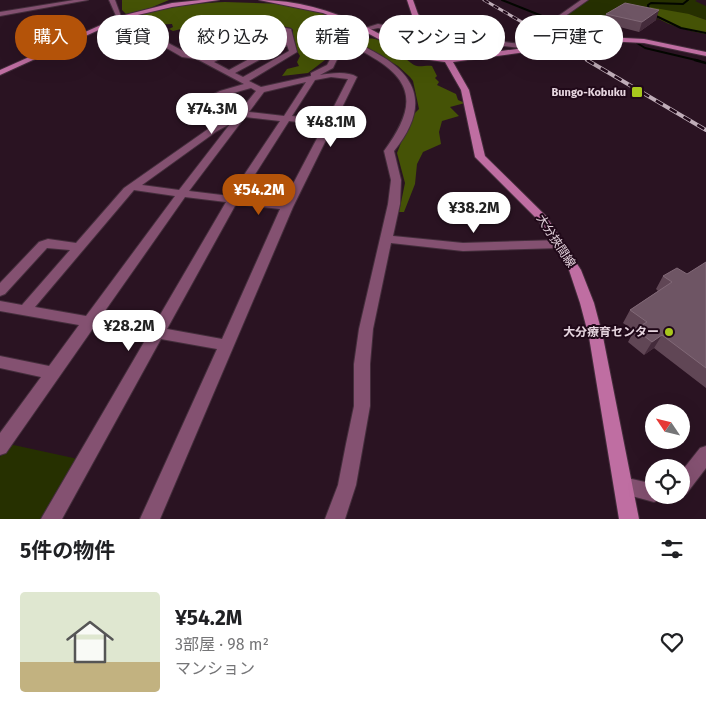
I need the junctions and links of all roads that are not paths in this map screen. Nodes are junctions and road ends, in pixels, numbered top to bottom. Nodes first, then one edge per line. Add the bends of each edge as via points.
1 (85, 0) edge
2 (112, 0) edge
3 (216, 0) edge
4 (262, 0) edge
5 (410, 0) edge
6 (585, 0) edge
7 (0, 14) edge
8 (119, 15) edge
9 (132, 15) edge
10 (334, 15) edge
11 (415, 15) edge
12 (563, 15) edge
13 (97, 28) edge
14 (289, 40) junction
15 (623, 41) edge
16 (169, 46) edge
17 (706, 54) edge
18 (448, 60) edge
19 (208, 62) junction
20 (0, 73) edge
21 (229, 73) junction
22 (311, 80) junction
23 (243, 81) junction
24 (256, 88) junction
25 (205, 102) dead end
26 (243, 114) junction
27 (286, 118) junction
28 (330, 123) junction
29 (132, 187) junction
30 (182, 194) junction
31 (234, 200) junction
32 (287, 207) junction
33 (386, 239) junction
34 (560, 244) junction
35 (79, 247) junction
36 (0, 291) edge
37 (0, 306) edge
38 (24, 310) junction
39 (90, 321) junction
40 (157, 333) junction
41 (226, 345) junction
42 (0, 362) edge
43 (53, 373) junction
44 (2, 439) edge
45 (706, 454) edge
46 (690, 475) edge
47 (623, 486) junction
48 (645, 490) edge
49 (51, 519) edge
50 (150, 519) edge
51 (335, 519) edge
52 (629, 519) edge

1 - 7 street
2 - 8 street
3 - 9 street via 167,6
4 - 10 street via 321,9
5 - 11 street, 大分挾間線
6 - 12 street
13 - 20 street
14 - 19 street via 289,30 267,25 250,42
14 - 21 street
14 - 23 street via 293,52
15 - 17 street
16 - 19 street
18 - 34 street, 大分挾間線 via 466,93 480,157 535,209
19 - 21 street
21 - 23 street
22 - 24 street
22 - 27 street
22 - 28 street via 331,75 353,77
23 - 24 street
24 - 25 street via 223,93
24 - 26 street
24 - 33 street via 320,73 330,66 339,48 350,45 360,46 402,75 409,86 412,110 389,151 396,186
26 - 27 street
26 - 29 street via 214,129
26 - 30 street
27 - 28 street
27 - 31 street
28 - 32 street
29 - 30 street
29 - 35 street
30 - 31 street
30 - 39 street
31 - 32 street
31 - 40 street
32 - 41 street
33 - 34 street via 463,247
33 - 51 street via 366,329 363,398 356,444
34 - 47 street, 大分挾間線 via 575,270 591,315
35 - 36 street via 48,242
35 - 38 street
37 - 38 street
38 - 39 street
39 - 40 street
39 - 43 street
40 - 41 street
40 - 49 street
41 - 50 street
42 - 43 street
43 - 44 street
45 - 46 street
47 - 48 street
47 - 52 street, 大分挾間線

